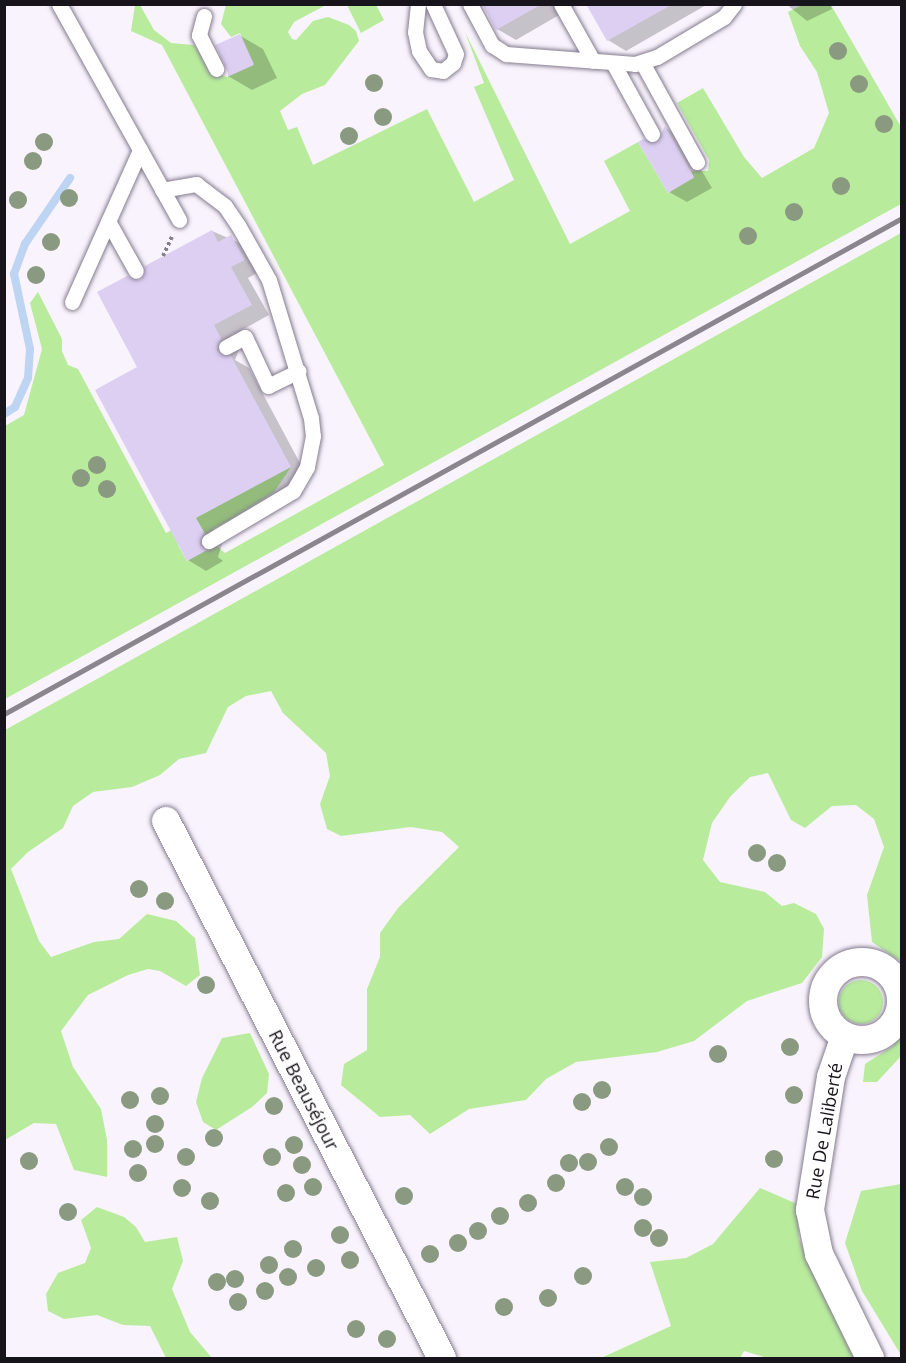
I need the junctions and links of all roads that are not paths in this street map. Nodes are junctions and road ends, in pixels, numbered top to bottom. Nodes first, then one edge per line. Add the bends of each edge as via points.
1 (58, 4) edge
2 (418, 4) edge
3 (433, 4) edge
4 (470, 4) edge
5 (561, 4) edge
6 (734, 4) edge
7 (203, 14) edge
8 (593, 62) junction
9 (614, 63) junction
10 (643, 64) junction
11 (216, 69) dead end
12 (652, 134) dead end
13 (140, 150) junction
14 (697, 162) dead end
15 (162, 190) junction
16 (179, 220) dead end
17 (108, 221) junction
18 (136, 271) dead end
19 (72, 302) dead end
20 (226, 347) dead end
21 (300, 371) junction
22 (209, 541) dead end
23 (166, 821) dead end
24 (845, 1036) dead end
25 (442, 1359) edge
26 (870, 1359) edge

1 - 13 lane
2 - 3 lane via 415,32 419,51 431,69 443,71 453,63 456,54
4 - 8 lane via 499,51
5 - 8 lane
6 - 10 lane via 724,17
7 - 11 lane via 198,35
8 - 9 lane
9 - 10 lane
9 - 12 lane
10 - 14 lane
13 - 15 lane
13 - 17 lane
15 - 16 lane
15 - 21 lane via 196,184 225,206 269,280
17 - 18 lane
17 - 19 lane
20 - 21 lane via 245,337 268,386
21 - 22 lane via 313,436 300,483
23 - 25 street, Rue Beauséjour
24 - 26 street, Rue De Laliberté via 831,1077 810,1210 812,1229 830,1281

